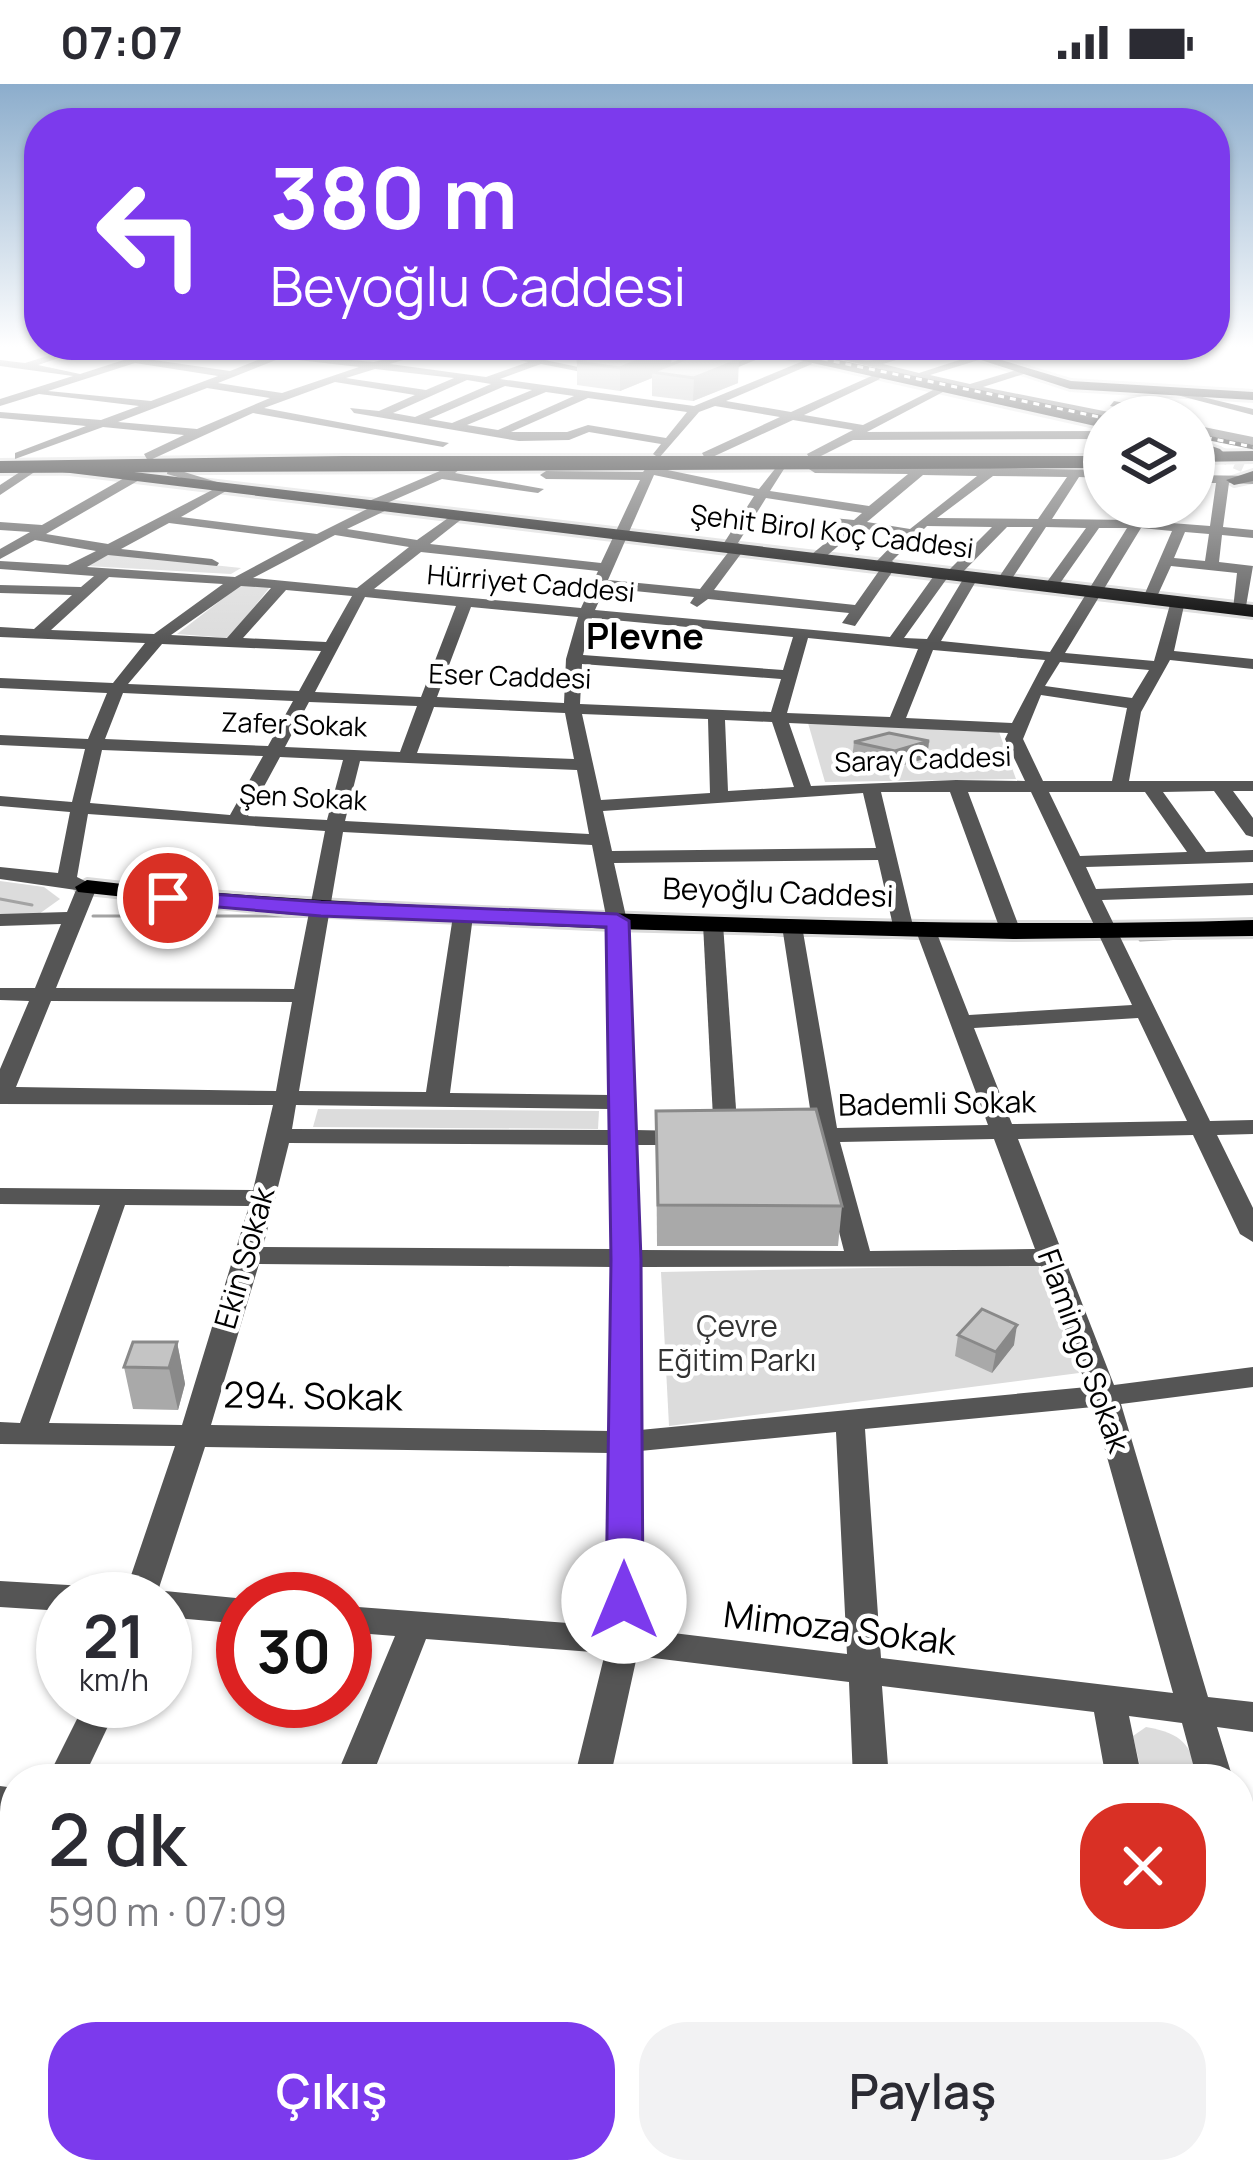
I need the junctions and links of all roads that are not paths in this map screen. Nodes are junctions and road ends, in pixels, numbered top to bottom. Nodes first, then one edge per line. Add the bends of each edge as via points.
1 (51, 447) edge
2 (167, 447) edge
3 (435, 447) edge
4 (627, 447) edge
5 (667, 447) edge
6 (725, 447) edge
7 (830, 447) edge
8 (985, 447) edge
9 (1083, 455) edge
10 (416, 456) junction
11 (706, 456) junction
12 (1083, 456) edge
13 (1083, 456) edge
14 (148, 457) junction
15 (811, 457) junction
16 (122, 460) junction
17 (656, 461) junction
18 (175, 463) junction
19 (12, 464) edge
20 (75, 464) junction
21 (1215, 464) edge
22 (461, 465) dead end
23 (778, 469) junction
24 (921, 470) junction
25 (992, 471) junction
26 (1247, 472) edge
27 (1076, 473) junction
28 (1083, 473) edge
29 (440, 475) junction
30 (137, 476) junction
31 (546, 476) junction
32 (1215, 476) edge
33 (227, 487) junction
34 (0, 491) edge
35 (762, 494) junction
36 (379, 505) junction
37 (753, 508) junction
38 (868, 510) junction
39 (458, 514) junction
40 (167, 519) junction
41 (518, 522) junction
42 (852, 523) junction
43 (1010, 523) junction
44 (1046, 523) junction
45 (1083, 524) edge
46 (0, 526) edge
47 (918, 527) junction
48 (1092, 528) edge
49 (1135, 528) edge
50 (1180, 528) edge
51 (1190, 528) edge
52 (1219, 531) junction
53 (39, 533) junction
54 (622, 534) junction
55 (1253, 534) edge
56 (327, 535) junction
57 (418, 546) junction
58 (734, 547) junction
59 (108, 550) junction
60 (0, 555) edge
61 (817, 557) junction
62 (1166, 561) junction
63 (0, 565) edge
64 (885, 565) junction
65 (1211, 566) junction
66 (72, 569) junction
67 (262, 569) junction
68 (1249, 569) edge
69 (106, 572) junction
70 (956, 574) junction
71 (603, 575) junction
72 (1004, 580) junction
73 (238, 581) junction
74 (282, 585) junction
75 (1051, 586) junction
76 (0, 589) edge
77 (85, 591) junction
78 (361, 592) junction
79 (1099, 592) junction
80 (704, 594) junction
81 (1150, 598) junction
82 (465, 602) junction
83 (1178, 602) junction
84 (859, 610) junction
85 (1246, 610) edge
86 (586, 613) junction
87 (682, 622) junction
88 (0, 632) edge
89 (802, 632) junction
90 (38, 633) junction
91 (842, 635) junction
92 (158, 639) junction
93 (895, 640) junction
94 (231, 643) junction
95 (930, 643) junction
96 (332, 647) junction
97 (1058, 654) junction
98 (574, 659) junction
99 (1161, 661) junction
100 (1253, 664) edge
101 (790, 675) junction
102 (0, 683) edge
103 (118, 686) junction
104 (1035, 689) junction
105 (306, 696) junction
106 (426, 701) junction
107 (1137, 704) junction
108 (572, 706) junction
109 (716, 713) junction
110 (778, 716) junction
111 (896, 722) junction
112 (1019, 728) junction
113 (0, 740) edge
114 (96, 744) junction
115 (276, 752) junction
116 (407, 756) junction
117 (351, 760) junction
118 (587, 770) junction
119 (1035, 784) junction
120 (1120, 784) junction
121 (1218, 784) junction
122 (956, 785) junction
123 (1149, 785) junction
124 (1253, 786) edge
125 (871, 787) junction
126 (804, 790) junction
127 (718, 797) junction
128 (0, 801) edge
129 (596, 806) junction
130 (82, 809) junction
131 (236, 821) junction
132 (332, 827) junction
133 (1253, 831) edge
134 (605, 849) junction
135 (886, 854) junction
136 (1244, 856) edge
137 (1200, 857) junction
138 (1072, 862) junction
139 (0, 873) edge
140 (77, 883) junction
141 (1253, 886) edge
142 (1089, 895) junction
143 (321, 909) junction
144 (463, 916) junction
145 (75, 918) junction
146 (0, 920) edge
147 (617, 921) junction
148 (1252, 929) edge
149 (714, 930) junction
150 (793, 932) junction
151 (1011, 932) junction
152 (1106, 932) junction
153 (922, 934) junction
154 (0, 994) edge
155 (45, 994) junction
156 (301, 996) junction
157 (1146, 1011) junction
158 (958, 1022) junction
159 (0, 1095) edge
160 (284, 1098) junction
161 (437, 1100) junction
162 (621, 1102) junction
163 (1253, 1127) edge
164 (1204, 1129) junction
165 (1004, 1133) junction
166 (278, 1136) junction
167 (826, 1136) junction
168 (746, 1137) junction
169 (622, 1138) junction
170 (0, 1196) edge
171 (115, 1197) junction
172 (263, 1198) junction
173 (1247, 1205) edge
174 (1253, 1234) edge
175 (247, 1255) junction
176 (1051, 1257) junction
177 (626, 1260) junction
178 (859, 1260) junction
179 (1253, 1377) edge
180 (1104, 1396) junction
181 (850, 1420) junction
182 (0, 1432) edge
183 (31, 1432) junction
184 (196, 1432) junction
185 (625, 1442) junction
186 (148, 1572) edge
187 (0, 1594) edge
188 (36, 1596) edge
189 (372, 1621) edge
190 (416, 1624) junction
191 (624, 1641) junction
192 (864, 1670) junction
193 (1109, 1700) junction
194 (1195, 1710) junction
195 (1253, 1717) edge
196 (90, 1728) edge
197 (72, 1764) edge
198 (359, 1764) edge
199 (595, 1764) edge
200 (870, 1764) edge
201 (1121, 1764) edge
202 (1211, 1764) edge

1 - 19 street
2 - 14 street
3 - 10 street
4 - 17 street
5 - 17 street
6 - 11 street
7 - 15 street
8 - 9 street
10 - 14 highway
10 - 17 highway
11 - 15 highway
11 - 17 highway
12 - 17 highway
13 - 15 highway
14 - 16 highway
16 - 18 highway
16 - 19 highway
16 - 19 highway
16 - 20 highway
17 - 23 street
17 - 31 highway
17 - 35 street
17 - 54 street
18 - 31 highway
18 - 33 street via 177,474
19 - 20 highway
19 - 20 main road, Şehit Birol Koç Caddesi
19 - 34 street
20 - 30 main road, Şehit Birol Koç Caddesi
21 - 26 highway
22 - 29 street
23 - 24 street
23 - 35 street
24 - 25 street
24 - 38 street
25 - 27 street
25 - 47 street
26 - 32 street
26 - 52 street
27 - 28 street
27 - 43 street
27 - 44 street
29 - 31 street
29 - 36 street
30 - 33 main road, Şehit Birol Koç Caddesi
30 - 53 street
31 - 41 street
33 - 36 main road, Şehit Birol Koç Caddesi
33 - 40 street
35 - 37 street
35 - 38 street
36 - 39 main road, Şehit Birol Koç Caddesi
36 - 56 street
37 - 42 street
37 - 58 street
38 - 42 street
39 - 41 main road, Şehit Birol Koç Caddesi
39 - 57 street
40 - 56 street
40 - 59 street
41 - 54 main road, Şehit Birol Koç Caddesi
42 - 47 street
42 - 61 street
43 - 44 street
43 - 47 street
43 - 70 street
44 - 45 street
44 - 72 street
46 - 53 street
47 - 64 street
48 - 75 street
49 - 79 street
50 - 62 street
51 - 52 street
52 - 55 street
52 - 65 street
53 - 59 street
53 - 60 street
54 - 58 main road, Şehit Birol Koç Caddesi
54 - 71 street
56 - 57 street
56 - 67 street
57 - 71 street
57 - 78 street
58 - 61 main road, Şehit Birol Koç Caddesi
58 - 80 street
59 - 66 street
59 - 67 street
61 - 64 main road, Şehit Birol Koç Caddesi
62 - 65 street
62 - 81 street
63 - 66 street, Hürriyet Caddesi
64 - 70 main road, Şehit Birol Koç Caddesi
64 - 84 street
65 - 68 street
66 - 69 street, Hürriyet Caddesi
67 - 73 street
68 - 85 street
69 - 73 street, Hürriyet Caddesi
69 - 77 street
70 - 72 main road, Şehit Birol Koç Caddesi
70 - 93 street
70 - 95 street
71 - 80 street
71 - 86 street
72 - 75 main road, Şehit Birol Koç Caddesi
73 - 74 street, Hürriyet Caddesi
73 - 92 street
74 - 78 street, Hürriyet Caddesi
74 - 94 street
75 - 79 main road, Şehit Birol Koç Caddesi
76 - 77 street
77 - 90 street
78 - 82 street, Hürriyet Caddesi
78 - 96 street
79 - 81 main road, Şehit Birol Koç Caddesi
79 - 97 street
80 - 84 street
80 - 87 street
81 - 83 main road, Şehit Birol Koç Caddesi
82 - 86 street, Hürriyet Caddesi
82 - 106 street
83 - 85 main road, Şehit Birol Koç Caddesi
83 - 99 street
84 - 91 street
86 - 87 street, Hürriyet Caddesi
86 - 98 street
87 - 89 street, Hürriyet Caddesi
88 - 90 street
89 - 91 street, Hürriyet Caddesi
89 - 101 street
90 - 92 street
91 - 93 street, Hürriyet Caddesi
92 - 94 street
92 - 103 street
93 - 95 street, Hürriyet Caddesi
94 - 96 street
95 - 97 street, Hürriyet Caddesi
95 - 111 street
96 - 105 street
97 - 99 street, Hürriyet Caddesi
97 - 104 street
98 - 101 street
98 - 108 street
99 - 100 street, Hürriyet Caddesi
99 - 107 street
101 - 110 street
102 - 103 street, Eser Caddesi
103 - 105 street, Eser Caddesi
103 - 114 street
104 - 107 street
104 - 112 street
105 - 106 street, Eser Caddesi
105 - 115 street
106 - 108 street, Eser Caddesi
106 - 116 street
107 - 120 street
108 - 109 street, Eser Caddesi
108 - 118 street
109 - 110 street, Eser Caddesi
109 - 127 street
110 - 111 street, Eser Caddesi
110 - 126 street
111 - 112 street, Eser Caddesi
112 - 119 street via 1014,740
113 - 114 street, Zafer Sokak
114 - 115 street, Zafer Sokak
114 - 130 street
115 - 117 street, Zafer Sokak
115 - 131 street
116 - 117 street, Zafer Sokak
116 - 118 street, Zafer Sokak
117 - 118 street
117 - 132 street, Ekin Sokak
118 - 129 street
119 - 120 street, Saray Caddesi
119 - 122 street, Saray Caddesi
119 - 138 street
120 - 123 street, Saray Caddesi
121 - 123 street, Saray Caddesi
121 - 124 street, Saray Caddesi
121 - 133 street
122 - 125 street, Saray Caddesi
122 - 151 street
123 - 137 street
125 - 126 street, Saray Caddesi
125 - 135 street, Flamingo Sokak
126 - 127 street, Saray Caddesi
127 - 129 street, Saray Caddesi
128 - 130 street, Şen Sokak
129 - 134 street
130 - 131 street, Şen Sokak
130 - 140 street
131 - 132 street, Şen Sokak
132 - 134 street, Şen Sokak
132 - 143 street, Ekin Sokak
134 - 135 street, Şen Sokak
134 - 147 street
135 - 153 street, Flamingo Sokak
136 - 137 street
136 - 141 street
137 - 138 street
138 - 142 street
139 - 140 street
140 - 143 main road, Beyoğlu Caddesi
140 - 145 street
141 - 142 street
142 - 152 street
143 - 144 main road, Beyoğlu Caddesi
143 - 156 street, Ekin Sokak
144 - 147 main road, Beyoğlu Caddesi
144 - 161 street
145 - 146 street
145 - 155 street
147 - 149 main road, Beyoğlu Caddesi
147 - 162 street
148 - 152 main road, Beyoğlu Caddesi
149 - 150 main road, Beyoğlu Caddesi
149 - 168 street
150 - 153 main road, Beyoğlu Caddesi
150 - 167 street
151 - 152 main road, Beyoğlu Caddesi
151 - 153 main road, Beyoğlu Caddesi
152 - 157 street
153 - 158 street, Flamingo Sokak
154 - 155 street
155 - 156 street
155 - 159 street
156 - 160 street, Ekin Sokak
157 - 158 street
157 - 164 street
158 - 165 street, Flamingo Sokak
159 - 160 street
160 - 161 street
160 - 166 street, Ekin Sokak
161 - 162 street
162 - 169 street
163 - 164 street, Bademli Sokak
164 - 165 street, Bademli Sokak
164 - 173 street
165 - 167 street, Bademli Sokak
165 - 176 street, Flamingo Sokak
166 - 169 street, Bademli Sokak
166 - 172 street, Ekin Sokak
167 - 168 street, Bademli Sokak
167 - 178 street
168 - 169 street, Bademli Sokak
169 - 177 street
170 - 171 street
171 - 172 street
171 - 183 street
172 - 175 street, Ekin Sokak
173 - 174 street
175 - 177 street
175 - 184 street, Ekin Sokak
176 - 178 street
176 - 180 street, Flamingo Sokak
177 - 178 street
177 - 185 street
179 - 180 street, 294. Sokak
180 - 181 street, 294. Sokak
180 - 194 street, Flamingo Sokak
181 - 185 street, 294. Sokak
181 - 192 street
182 - 183 street, 294. Sokak
183 - 184 street, 294. Sokak
184 - 185 street, 294. Sokak
184 - 186 street, Ekin Sokak
185 - 191 street
187 - 188 street
189 - 190 street, Mimoza Sokak
190 - 191 street, Mimoza Sokak
190 - 198 street
191 - 192 street, Mimoza Sokak
191 - 199 street
192 - 193 street, Mimoza Sokak
192 - 200 street
193 - 194 street, Mimoza Sokak
193 - 201 street
194 - 195 street, Mimoza Sokak
194 - 202 street, Flamingo Sokak
196 - 197 street

